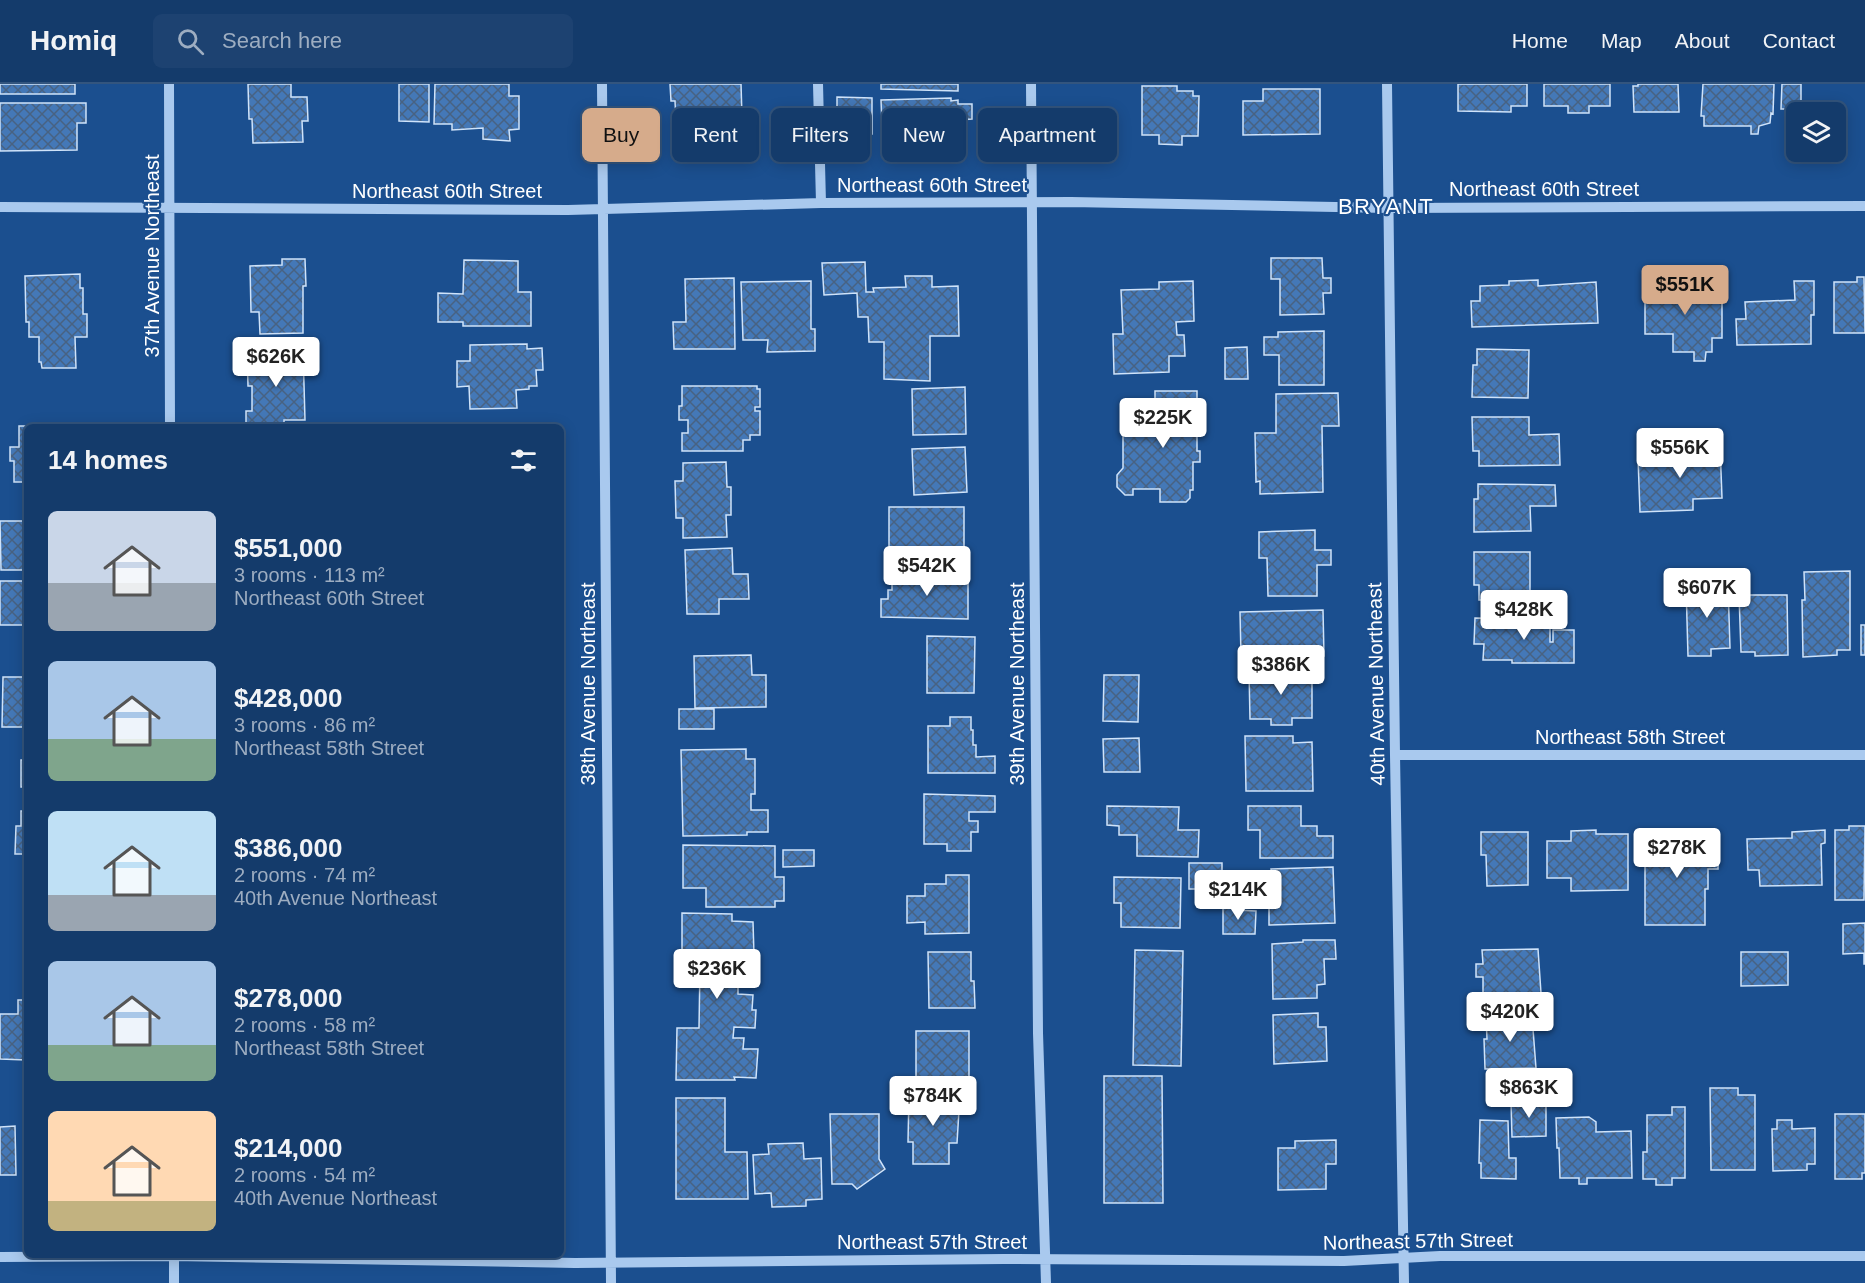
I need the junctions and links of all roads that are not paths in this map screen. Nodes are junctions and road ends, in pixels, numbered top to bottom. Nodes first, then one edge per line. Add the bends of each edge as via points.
1 (170, 84) edge
2 (602, 84) edge
3 (818, 84) edge
4 (1031, 84) edge
5 (1387, 84) edge
6 (820, 203) junction
7 (1032, 203) junction
8 (1865, 206) edge
9 (0, 207) edge
10 (1388, 208) junction
11 (169, 209) junction
12 (603, 209) junction
13 (170, 424) edge
14 (1395, 755) junction
15 (1865, 755) edge
16 (1865, 1256) edge
17 (0, 1257) edge
18 (24, 1257) edge
19 (174, 1258) edge
20 (285, 1258) edge
21 (1046, 1259) junction
22 (1403, 1259) junction
23 (610, 1262) junction
24 (174, 1283) edge
25 (611, 1283) edge
26 (1046, 1283) edge
27 (1404, 1283) edge

1 - 11 street, 37th Avenue Northeast
2 - 12 street, 38th Avenue Northeast
3 - 6 street
4 - 7 street, 39th Avenue Northeast
5 - 10 street, 40th Avenue Northeast
6 - 7 street, Northeast 60th Street
6 - 12 street, Northeast 60th Street
7 - 10 street, Northeast 60th Street
7 - 21 street, 39th Avenue Northeast via 1038,1033
8 - 10 street, Northeast 60th Street
9 - 11 street, Northeast 60th Street
10 - 14 street, 40th Avenue Northeast
11 - 12 street, Northeast 60th Street
11 - 13 street, 37th Avenue Northeast
12 - 23 street, 38th Avenue Northeast
14 - 15 street, Northeast 58th Street
14 - 22 street, 40th Avenue Northeast
16 - 22 street, Northeast 57th Street
17 - 18 street, Northeast 57th Street
19 - 24 street
20 - 23 street, Northeast 57th Street
21 - 22 street, Northeast 57th Street
21 - 23 street, Northeast 57th Street
21 - 26 street, 39th Avenue Northeast
22 - 27 street, 40th Avenue Northeast
23 - 25 street, 38th Avenue Northeast

